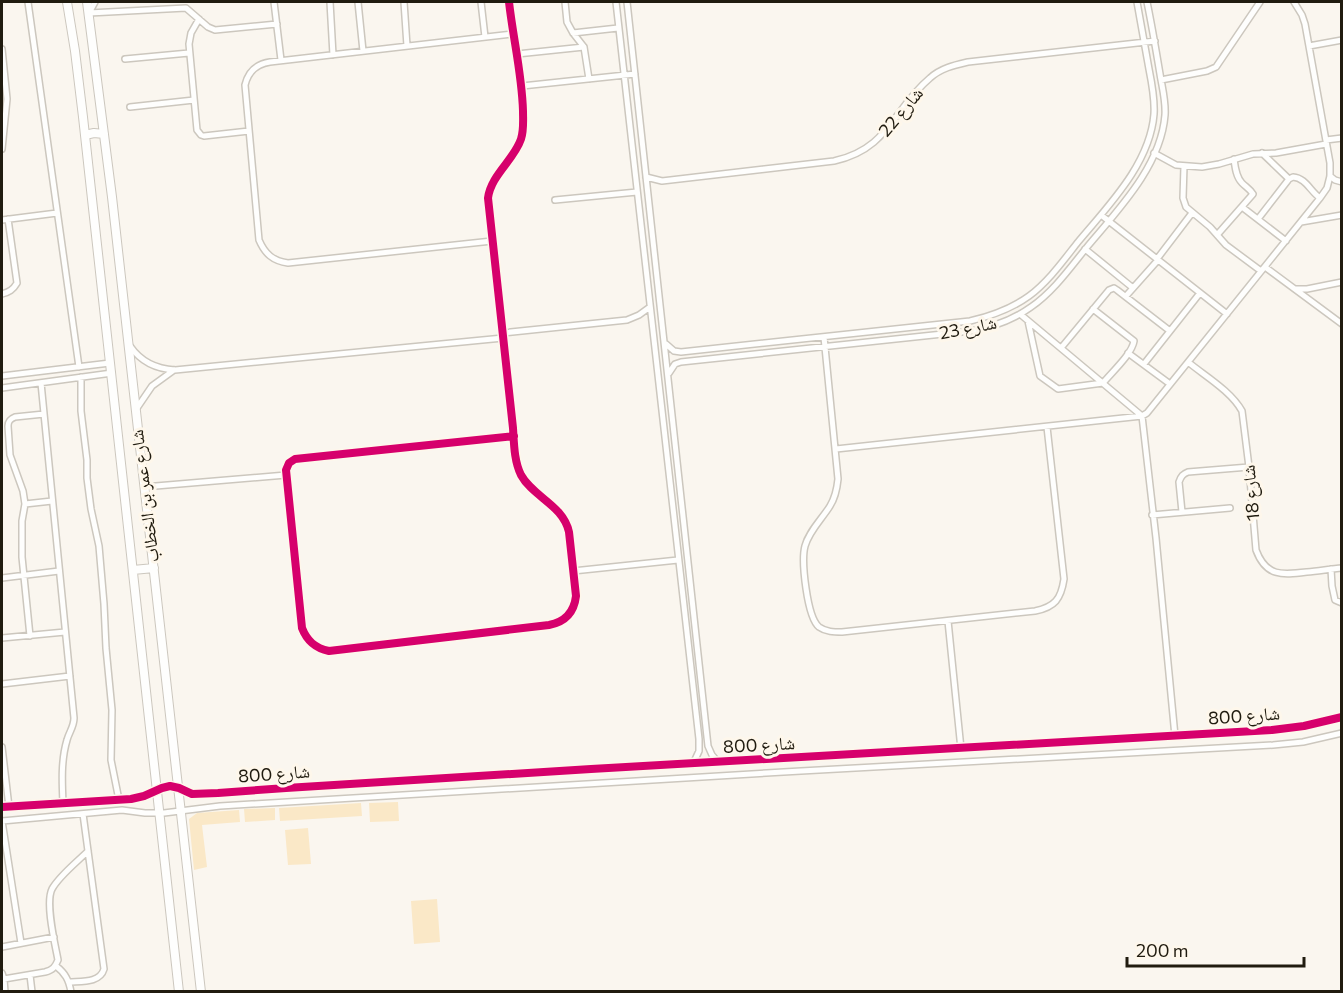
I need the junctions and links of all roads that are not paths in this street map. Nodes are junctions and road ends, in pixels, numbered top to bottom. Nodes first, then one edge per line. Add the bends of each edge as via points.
1 (28, 2) edge
2 (67, 2) edge
3 (87, 2) edge
4 (95, 2) edge
5 (273, 2) edge
6 (330, 2) edge
7 (358, 2) edge
8 (404, 2) edge
9 (481, 2) edge
10 (509, 2) edge
11 (565, 2) edge
12 (616, 2) edge
13 (627, 2) edge
14 (1137, 2) edge
15 (1148, 2) edge
16 (1260, 2) edge
17 (1293, 2) edge
18 (89, 13) junction
19 (199, 19) junction
20 (277, 24) junction
21 (618, 28) junction
22 (573, 33) junction
23 (513, 34) junction
24 (485, 37) junction
25 (1341, 40) edge
26 (1155, 41) junction
27 (1144, 42) junction
28 (407, 46) junction
29 (1309, 46) junction
30 (584, 47) junction
31 (2, 49) edge
32 (363, 51) junction
33 (189, 53) junction
34 (517, 54) junction
35 (333, 55) junction
36 (125, 59) dead end
37 (281, 60) junction
38 (635, 74) junction
39 (623, 75) junction
40 (589, 79) junction
41 (1161, 80) junction
42 (522, 86) junction
43 (194, 100) junction
44 (4, 106) edge
45 (130, 107) dead end
46 (83, 117) junction
47 (102, 117) junction
48 (249, 130) junction
49 (104, 134) junction
50 (85, 135) junction
51 (1341, 138) edge
52 (1326, 142) junction
53 (2, 149) edge
54 (1154, 153) junction
55 (1262, 153) junction
56 (1234, 159) junction
57 (1184, 166) junction
58 (1330, 176) junction
59 (646, 177) junction
60 (1289, 179) junction
61 (1341, 182) edge
62 (637, 192) junction
63 (1320, 198) junction
64 (555, 200) dead end
65 (1242, 207) junction
66 (57, 213) junction
67 (1192, 213) junction
68 (1101, 215) junction
69 (1341, 215) edge
70 (5, 219) edge
71 (1258, 219) junction
72 (1108, 221) junction
73 (1301, 222) junction
74 (652, 226) junction
75 (641, 228) junction
76 (1217, 235) junction
77 (492, 241) junction
78 (1286, 241) junction
79 (1085, 249) junction
80 (1157, 259) junction
81 (1263, 269) junction
82 (1341, 282) edge
83 (1133, 288) junction
84 (1294, 288) junction
85 (1200, 293) junction
86 (2, 294) edge
87 (1125, 296) junction
88 (650, 307) junction
89 (1093, 309) junction
90 (1020, 314) junction
91 (1227, 314) junction
92 (1028, 321) junction
93 (1341, 324) edge
94 (1170, 332) junction
95 (502, 336) junction
96 (824, 337) junction
97 (128, 342) junction
98 (665, 343) junction
99 (825, 347) junction
100 (1061, 348) junction
101 (1128, 353) junction
102 (1188, 362) junction
103 (110, 363) junction
104 (1144, 364) junction
105 (79, 367) junction
106 (176, 370) junction
107 (112, 374) junction
108 (668, 375) junction
109 (2, 376) edge
110 (81, 377) junction
111 (41, 383) junction
112 (1103, 383) junction
113 (1170, 384) junction
114 (2, 387) edge
115 (135, 410) junction
116 (44, 414) junction
117 (1142, 416) junction
118 (1047, 427) junction
119 (514, 436) junction
120 (836, 450) junction
121 (10, 454) junction
122 (2, 455) edge
123 (1249, 467) junction
124 (286, 475) junction
125 (144, 487) junction
126 (52, 501) junction
127 (24, 504) junction
128 (1230, 508) dead end
129 (1182, 512) junction
130 (1152, 514) junction
131 (678, 560) junction
132 (154, 568) junction
133 (1341, 568) edge
134 (1331, 569) junction
135 (133, 570) junction
136 (59, 571) junction
137 (573, 571) junction
138 (23, 575) junction
139 (2, 578) edge
140 (1341, 603) edge
141 (695, 621) junction
142 (948, 621) junction
143 (685, 622) junction
144 (65, 632) junction
145 (30, 636) junction
146 (2, 638) edge
147 (70, 676) junction
148 (2, 684) edge
149 (1341, 717) edge
150 (1341, 733) edge
151 (1175, 736) junction
152 (2, 747) edge
153 (961, 749) junction
154 (799, 758) junction
155 (718, 762) junction
156 (693, 764) junction
157 (591, 770) junction
158 (801, 771) junction
159 (592, 784) junction
160 (179, 788) junction
161 (157, 790) junction
162 (119, 800) junction
163 (127, 800) junction
164 (63, 803) junction
165 (2, 807) edge
166 (9, 807) junction
167 (128, 810) junction
168 (181, 810) junction
169 (160, 813) junction
170 (83, 814) junction
171 (2, 821) edge
172 (88, 851) junction
173 (54, 937) junction
174 (21, 943) junction
175 (2, 947) edge
176 (56, 966) junction
177 (30, 975) junction
178 (3, 976) edge
179 (69, 982) junction
180 (5, 992) edge
181 (32, 992) edge
182 (70, 992) edge
183 (179, 992) edge
184 (201, 992) edge

1 - 66 street
2 - 46 street, شارع عمر بن الخطاب
3 - 18 street, شارع عمر بن الخطاب
4 - 18 street
5 - 20 street
6 - 35 street
7 - 32 street
8 - 28 street
9 - 24 street
10 - 23 street
11 - 22 street via 567,22
12 - 21 street
13 - 38 street
14 - 27 street, شارع 23
15 - 26 street, شارع 23
16 - 41 street via 1216,68
17 - 29 street via 1302,15
18 - 19 street via 182,7
18 - 47 street, شارع عمر بن الخطاب
19 - 20 street via 216,30
19 - 33 street via 189,36
20 - 37 street
21 - 22 street
21 - 39 street
22 - 30 street
23 - 24 street
23 - 34 street
24 - 28 street
25 - 29 street
26 - 27 street, شارع 22
26 - 41 street, شارع 23
27 - 59 street, شارع 22 via 949,66 917,90 875,142 849,158 662,181
27 - 68 street, شارع 23 via 1154,104 1152,126 1133,173
28 - 32 street
29 - 52 street
30 - 34 street
30 - 40 street
31 - 44 street
32 - 35 street
33 - 36 street
33 - 43 street
34 - 42 street
35 - 37 street
37 - 48 street via 258,65 249,74 245,85
38 - 39 street
38 - 59 street
39 - 40 street
39 - 62 street
40 - 42 street
41 - 54 street, شارع 23 via 1164,116
42 - 77 street via 522,136 488,192
43 - 45 street
43 - 48 street via 201,135
44 - 53 street
46 - 47 street
46 - 50 street, شارع عمر بن الخطاب
47 - 49 street, شارع عمر بن الخطاب
48 - 77 street via 260,240 273,259 288,263
49 - 50 street
49 - 97 street, شارع عمر بن الخطاب
50 - 103 street, شارع عمر بن الخطاب
51 - 52 street
52 - 55 street
52 - 58 street
54 - 57 street
54 - 72 street, شارع 23 via 1140,181
55 - 56 street
55 - 60 street
56 - 57 street via 1210,166
56 - 65 street via 1238,177 1252,193
57 - 67 street via 1183,198
58 - 61 street
58 - 63 street
59 - 74 street
60 - 63 street via 1297,177
60 - 71 street
62 - 64 street
62 - 75 street
63 - 73 street
65 - 71 street
65 - 76 street
66 - 70 street
66 - 105 street
67 - 76 street
67 - 80 street
68 - 72 street
68 - 96 street, شارع 23 via 1041,286 1008,309 970,321
69 - 73 street
70 - 86 street via 17,283 10,292
71 - 78 street
72 - 79 street, شارع 23
72 - 80 street
73 - 78 street
74 - 75 street
74 - 98 street
75 - 88 street
76 - 81 street
77 - 95 street
78 - 81 street
79 - 83 street
79 - 90 street, شارع 23 via 1049,292
80 - 83 street
80 - 85 street
81 - 84 street
81 - 91 street
82 - 84 street
83 - 87 street
84 - 93 street
85 - 91 street
85 - 94 street
87 - 89 street via 1108,290
87 - 94 street
88 - 95 street via 627,320
88 - 131 street
89 - 100 street
89 - 101 street via 1132,338 1134,344
90 - 92 street
90 - 99 street, شارع 23 via 971,331
91 - 102 street
92 - 100 street
92 - 112 street via 1040,376 1058,389
94 - 104 street
95 - 106 street
95 - 119 street
96 - 98 street, شارع 23 via 681,352
96 - 99 street
97 - 106 street via 145,361
97 - 115 street, شارع عمر بن الخطاب
98 - 108 street
99 - 108 street, شارع 23 via 681,362
99 - 120 street
100 - 112 street
101 - 104 street
101 - 112 street
102 - 113 street
102 - 123 street, شارع 18 via 1237,402 1244,420
103 - 105 street
103 - 107 street, شارع عمر بن الخطاب
104 - 113 street
105 - 109 street
106 - 115 street via 152,386
107 - 110 street
107 - 135 street, شارع عمر بن الخطاب
108 - 141 street
110 - 111 street
110 - 162 street via 87,478 105,604 111,760
111 - 114 street
111 - 116 street
112 - 117 street
113 - 117 street
115 - 125 street, شارع عمر بن الخطاب
116 - 121 street via 11,418
116 - 126 street
117 - 118 street
117 - 130 street
118 - 120 street
118 - 142 street via 1064,579 1062,591 1047,609
119 - 124 street via 295,459 287,466
119 - 137 street via 522,477 566,521
120 - 142 street via 835,497 804,547 812,618 830,632
121 - 122 street
121 - 127 street
123 - 129 street via 1184,474 1179,482
123 - 134 street, شارع 18 via 1260,560 1277,574
124 - 125 street
124 - 137 street via 302,628 309,641 322,649 556,624 568,616 575,603
125 - 132 street, شارع عمر بن الخطاب
126 - 127 street
126 - 136 street
127 - 138 street
128 - 129 street
129 - 130 street
130 - 151 street
131 - 137 street
131 - 143 street
132 - 135 street
132 - 160 street, شارع عمر بن الخطاب
133 - 134 street, شارع 18
134 - 140 street via 1332,592
135 - 161 street, شارع عمر بن الخطاب
136 - 138 street
136 - 144 street
138 - 139 street
138 - 145 street
141 - 143 street
141 - 155 street via 708,746
142 - 153 street
143 - 156 street via 699,747
144 - 145 street
144 - 147 street
145 - 146 street
147 - 148 street
147 - 164 street via 74,722 64,758
149 - 151 street, شارع 800 via 1283,729
150 - 158 street, شارع 800 via 1273,745
151 - 153 street, شارع 800
152 - 166 street
153 - 154 street, شارع 800
154 - 155 street, شارع 800
154 - 158 street
155 - 156 street, شارع 800
156 - 157 street, شارع 800
157 - 159 street
157 - 160 street, شارع 800 via 207,794 192,794
158 - 159 street, شارع 800
159 - 168 street, شارع 800
160 - 161 street, شارع 800
160 - 168 street, شارع عمر بن الخطاب
161 - 163 street, شارع 800
161 - 169 street, شارع عمر بن الخطاب
162 - 163 street, شارع 800
162 - 164 street, شارع 800
163 - 167 street
164 - 166 street, شارع 800
165 - 166 street, شارع 800
167 - 169 street, شارع 800
167 - 170 street, شارع 800
168 - 169 street, شارع 800
168 - 184 street, شارع عمر بن الخطاب
169 - 183 street, شارع عمر بن الخطاب
170 - 171 street, شارع 800
170 - 172 street
171 - 174 street
172 - 173 street via 50,893
172 - 179 street via 104,969 95,979
173 - 174 street
173 - 176 street
174 - 175 street
176 - 177 street
176 - 179 street
177 - 178 street
177 - 181 street
178 - 180 street
179 - 182 street

